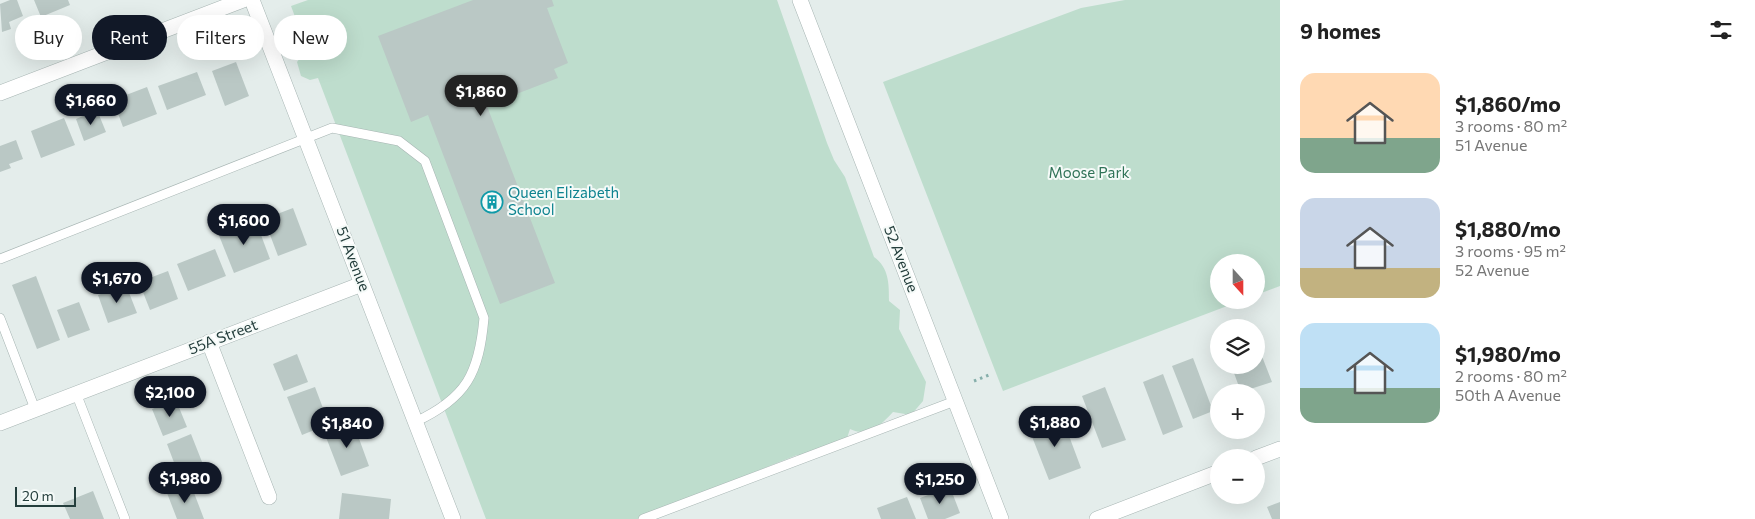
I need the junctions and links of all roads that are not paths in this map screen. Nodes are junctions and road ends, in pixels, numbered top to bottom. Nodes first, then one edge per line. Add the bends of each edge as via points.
1 (243, 0) edge
2 (252, 0) edge
3 (800, 0) edge
4 (0, 93) edge
5 (306, 138) junction
6 (0, 259) edge
7 (362, 284) junction
8 (0, 318) edge
9 (209, 342) junction
10 (76, 393) junction
11 (955, 401) junction
12 (35, 409) junction
13 (415, 422) junction
14 (0, 423) edge
15 (1280, 449) edge
16 (1265, 455) edge
17 (1210, 475) edge
18 (269, 497) dead end
19 (125, 519) edge
20 (453, 519) edge
21 (643, 519) edge
22 (1001, 519) edge
23 (1097, 519) edge

1 - 4 street
2 - 5 street, 51 Avenue
3 - 11 street, 52 Avenue
5 - 6 lane
5 - 7 street, 51 Avenue
5 - 13 lane via 332,128 399,141 425,161 429,171 484,318 482,344 474,370 463,388 439,411
7 - 9 street, 55A Street
7 - 13 street, 51 Avenue
8 - 12 lane
9 - 10 street, 55A Street
9 - 18 street
10 - 12 street, 55A Street
10 - 19 lane
11 - 21 lane
11 - 22 street, 52 Avenue
12 - 14 street, 55A Street
13 - 20 street, 51 Avenue
15 - 16 street
17 - 23 street

